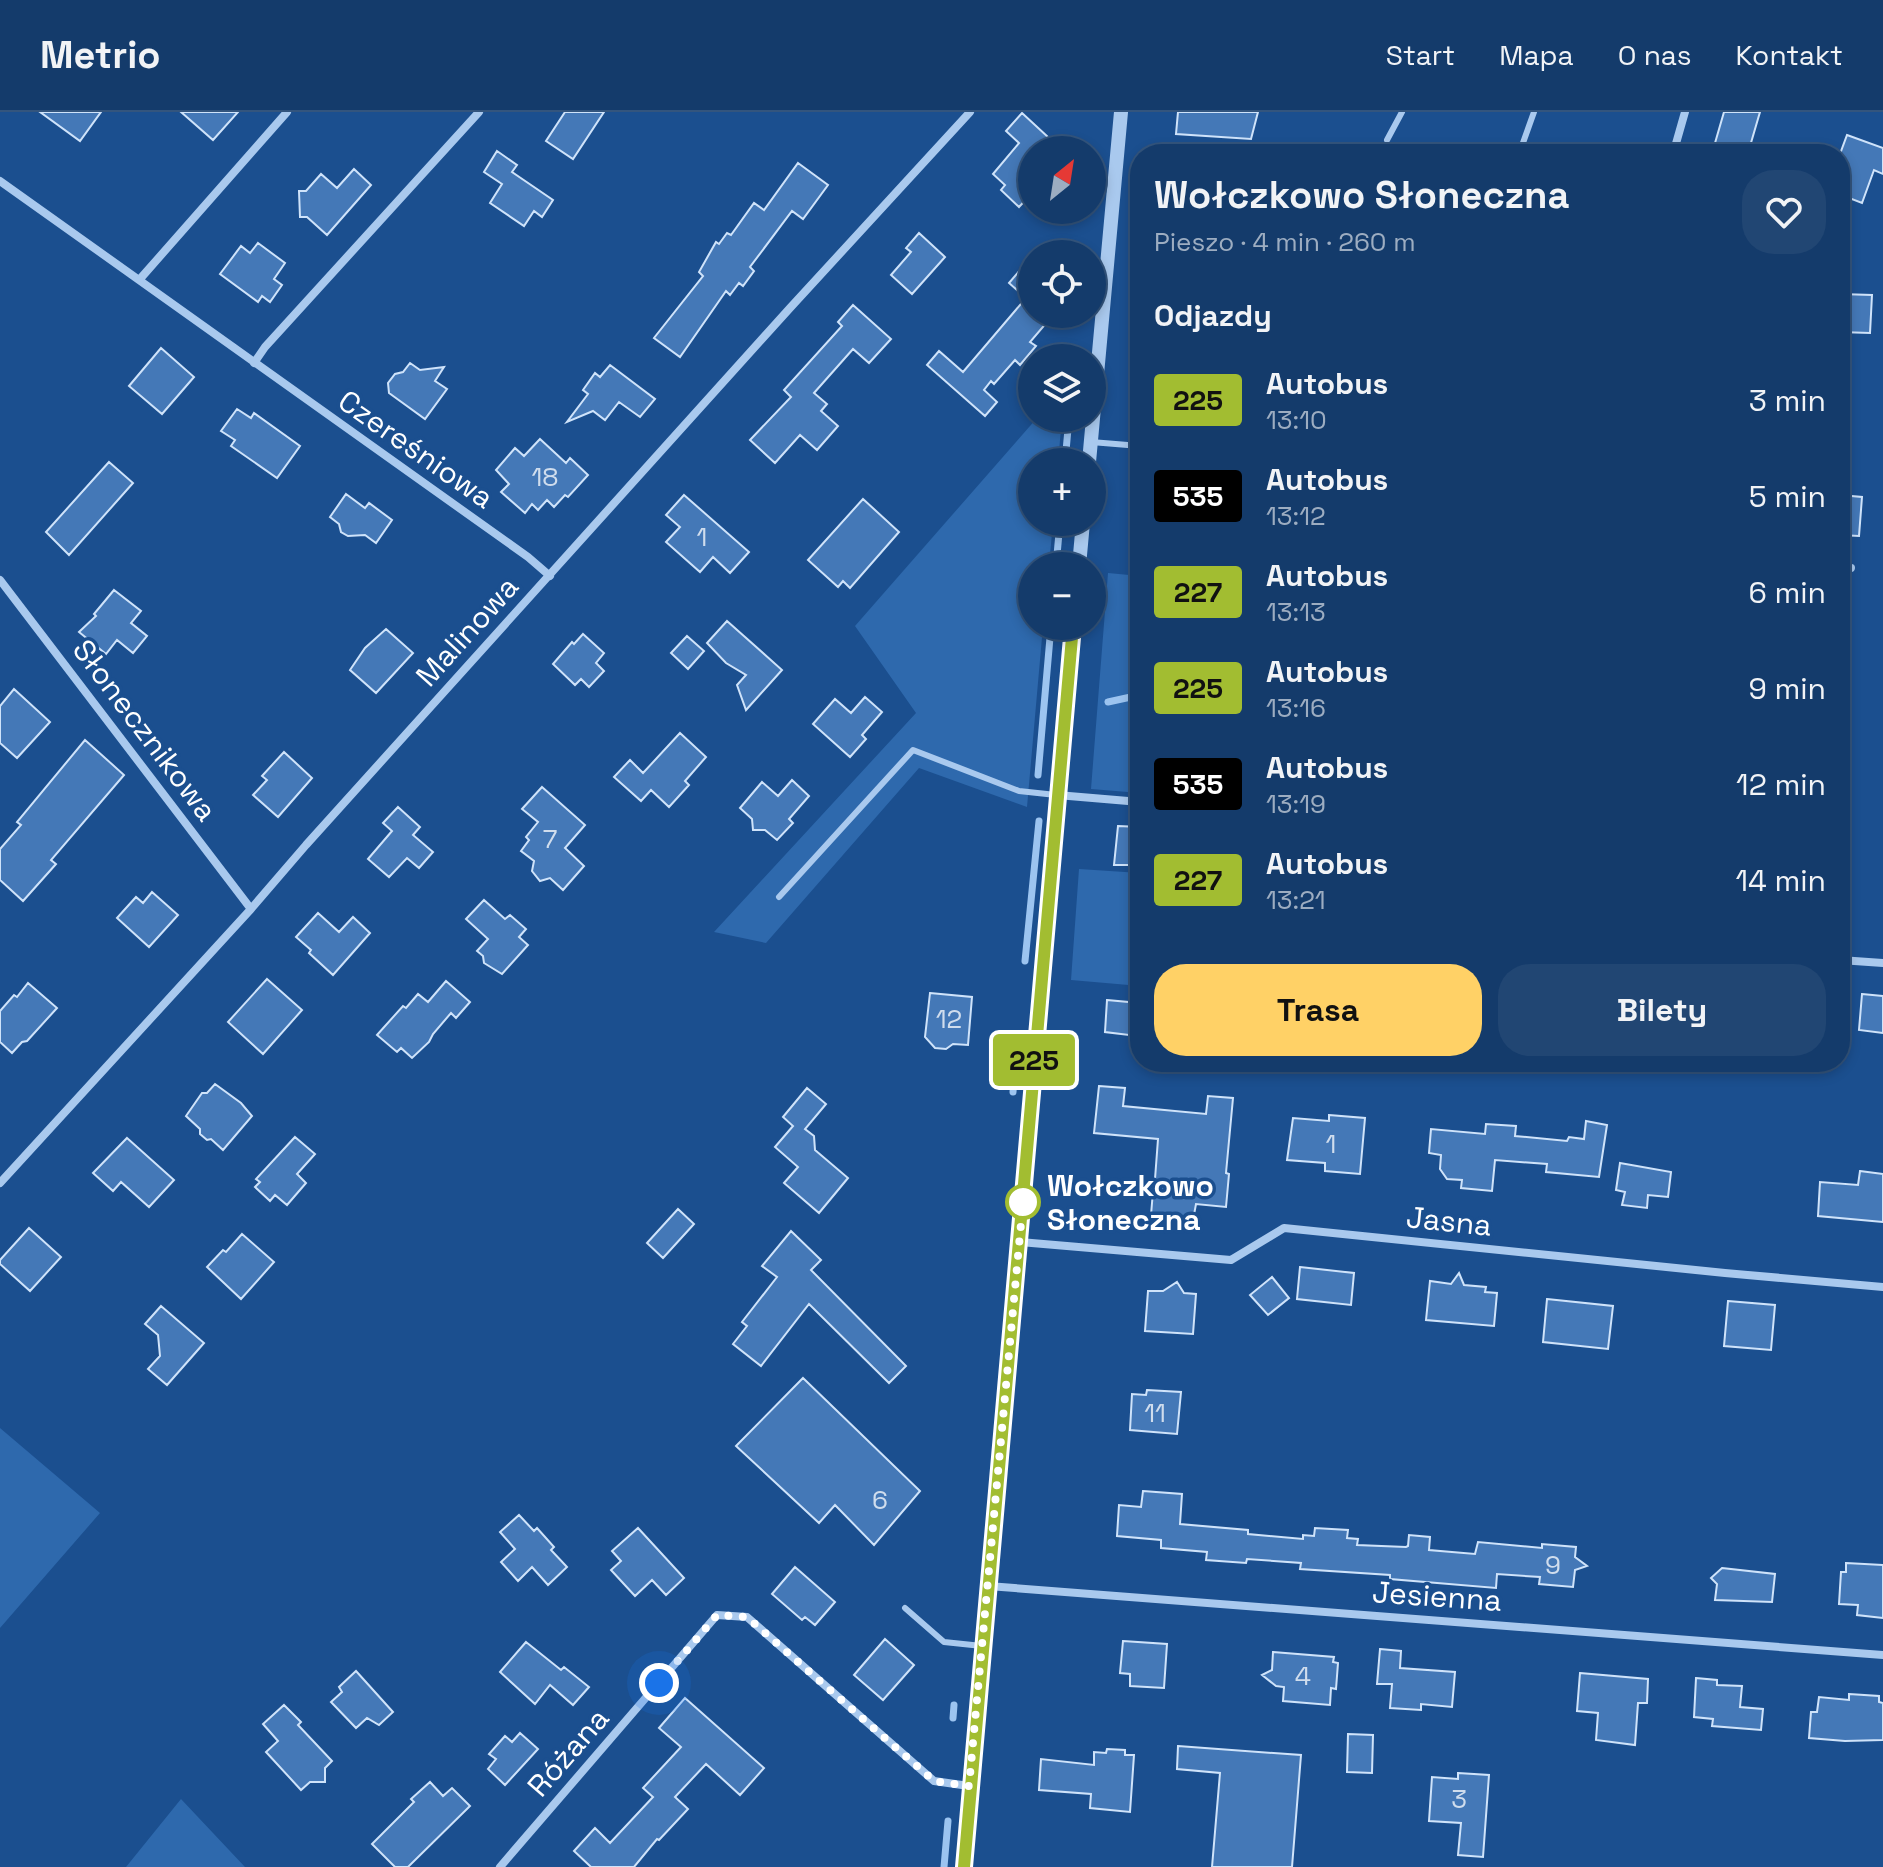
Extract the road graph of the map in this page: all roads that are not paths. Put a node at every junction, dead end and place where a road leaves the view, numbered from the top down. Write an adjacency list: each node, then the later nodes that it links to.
1 (287, 112): 12 (street)
2 (479, 112): 13 (street)
3 (970, 112): 17 (street, Malinowa)
4 (1121, 112): 14 (street)
5 (1402, 112): 8 (lane)
6 (1534, 112): 9 (lane)
7 (1685, 112): 10 (street)
8 (1387, 140)
9 (1523, 144)
10 (1676, 144)
11 (0, 181): 12 (street, Czereśniowa)
12 (140, 279): 13 (street, Czereśniowa)
13 (254, 363): 17 (street, Czereśniowa)
14 (1091, 442): 15 (lane); 16 (street)
15 (1130, 445)
16 (1090, 448)
17 (550, 576): 23 (street, Malinowa)
18 (0, 580): 23 (street, Słonecznikowa)
19 (1072, 640): 20 (street)
20 (1056, 795): 21 (street); 22 (lane); 27 (street)
21 (1130, 801)
22 (779, 897)
23 (251, 909): 26 (street, Malinowa)
24 (1850, 961): 25 (street)
25 (1883, 963)
26 (0, 1183)
27 (1020, 1242): 28 (street, Jasna); 29 (street)
28 (1883, 1287)
29 (988, 1585): 31 (street); 32 (street, Jesienna)
30 (905, 1608): 31 (lane)
31 (982, 1646): 33 (street)
32 (1883, 1655)
33 (969, 1786): 34 (street, Różana); 35 (street)
34 (500, 1867)
35 (964, 1867)

